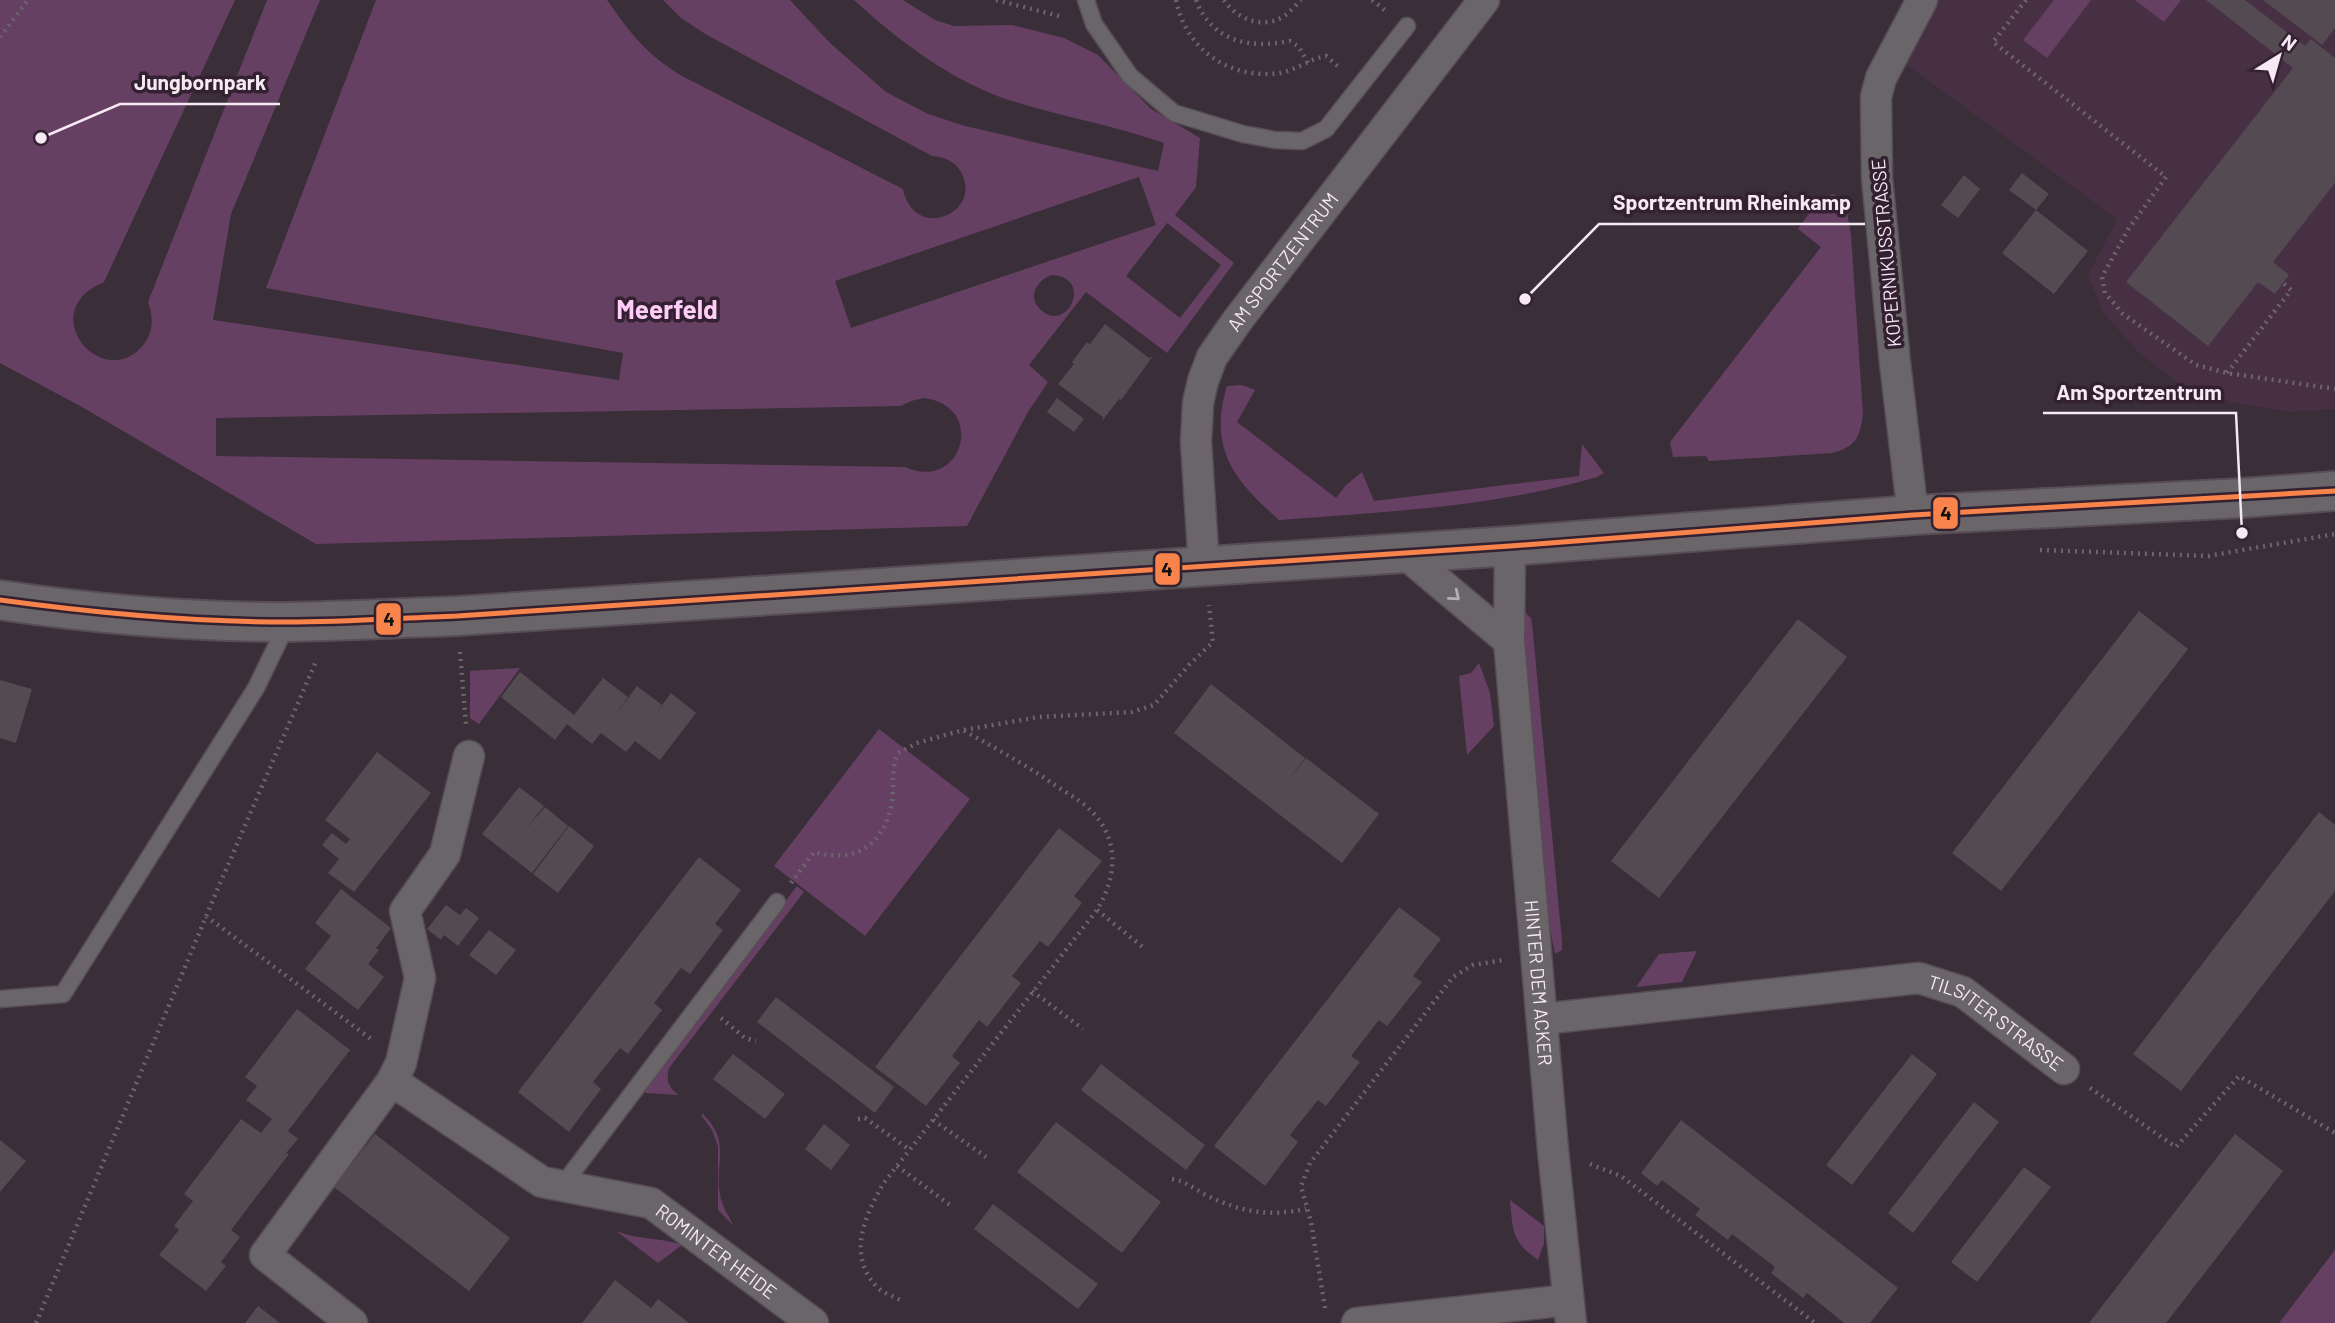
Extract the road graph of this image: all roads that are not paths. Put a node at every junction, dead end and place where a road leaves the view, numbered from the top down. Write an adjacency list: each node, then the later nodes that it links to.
1 (1086, 0): 4 (lane)
2 (1484, 0): 9 (street, AM SPORTZENTRUM)
3 (1922, 0): 6 (street, KOPERNIKUSSTRASSE)
4 (1406, 26)
5 (2335, 491): 6 (street)
6 (1913, 515): 7 (street)
7 (1510, 546): 8 (street); 12 (street, HINTER DEM ACKER)
8 (1403, 552): 9 (street); 12 (street, one-way to 12)
9 (1204, 567): 11 (street)
10 (0, 600): 11 (street)
11 (288, 622): 15 (lane)
12 (1509, 641): 16 (street, HINTER DEM ACKER)
13 (469, 756): 18 (street)
14 (777, 902): 19 (lane)
15 (0, 999)
16 (1542, 1019): 17 (street, TILSITER STRASSE); 20 (street, HINTER DEM ACKER)
17 (2064, 1069)
18 (397, 1072): 19 (street, ROMINTER HEIDE); 21 (street)
19 (562, 1186): 22 (street, ROMINTER HEIDE)
20 (1569, 1312): 23 (street)
21 (352, 1323)
22 (813, 1323)
23 (1357, 1323)

